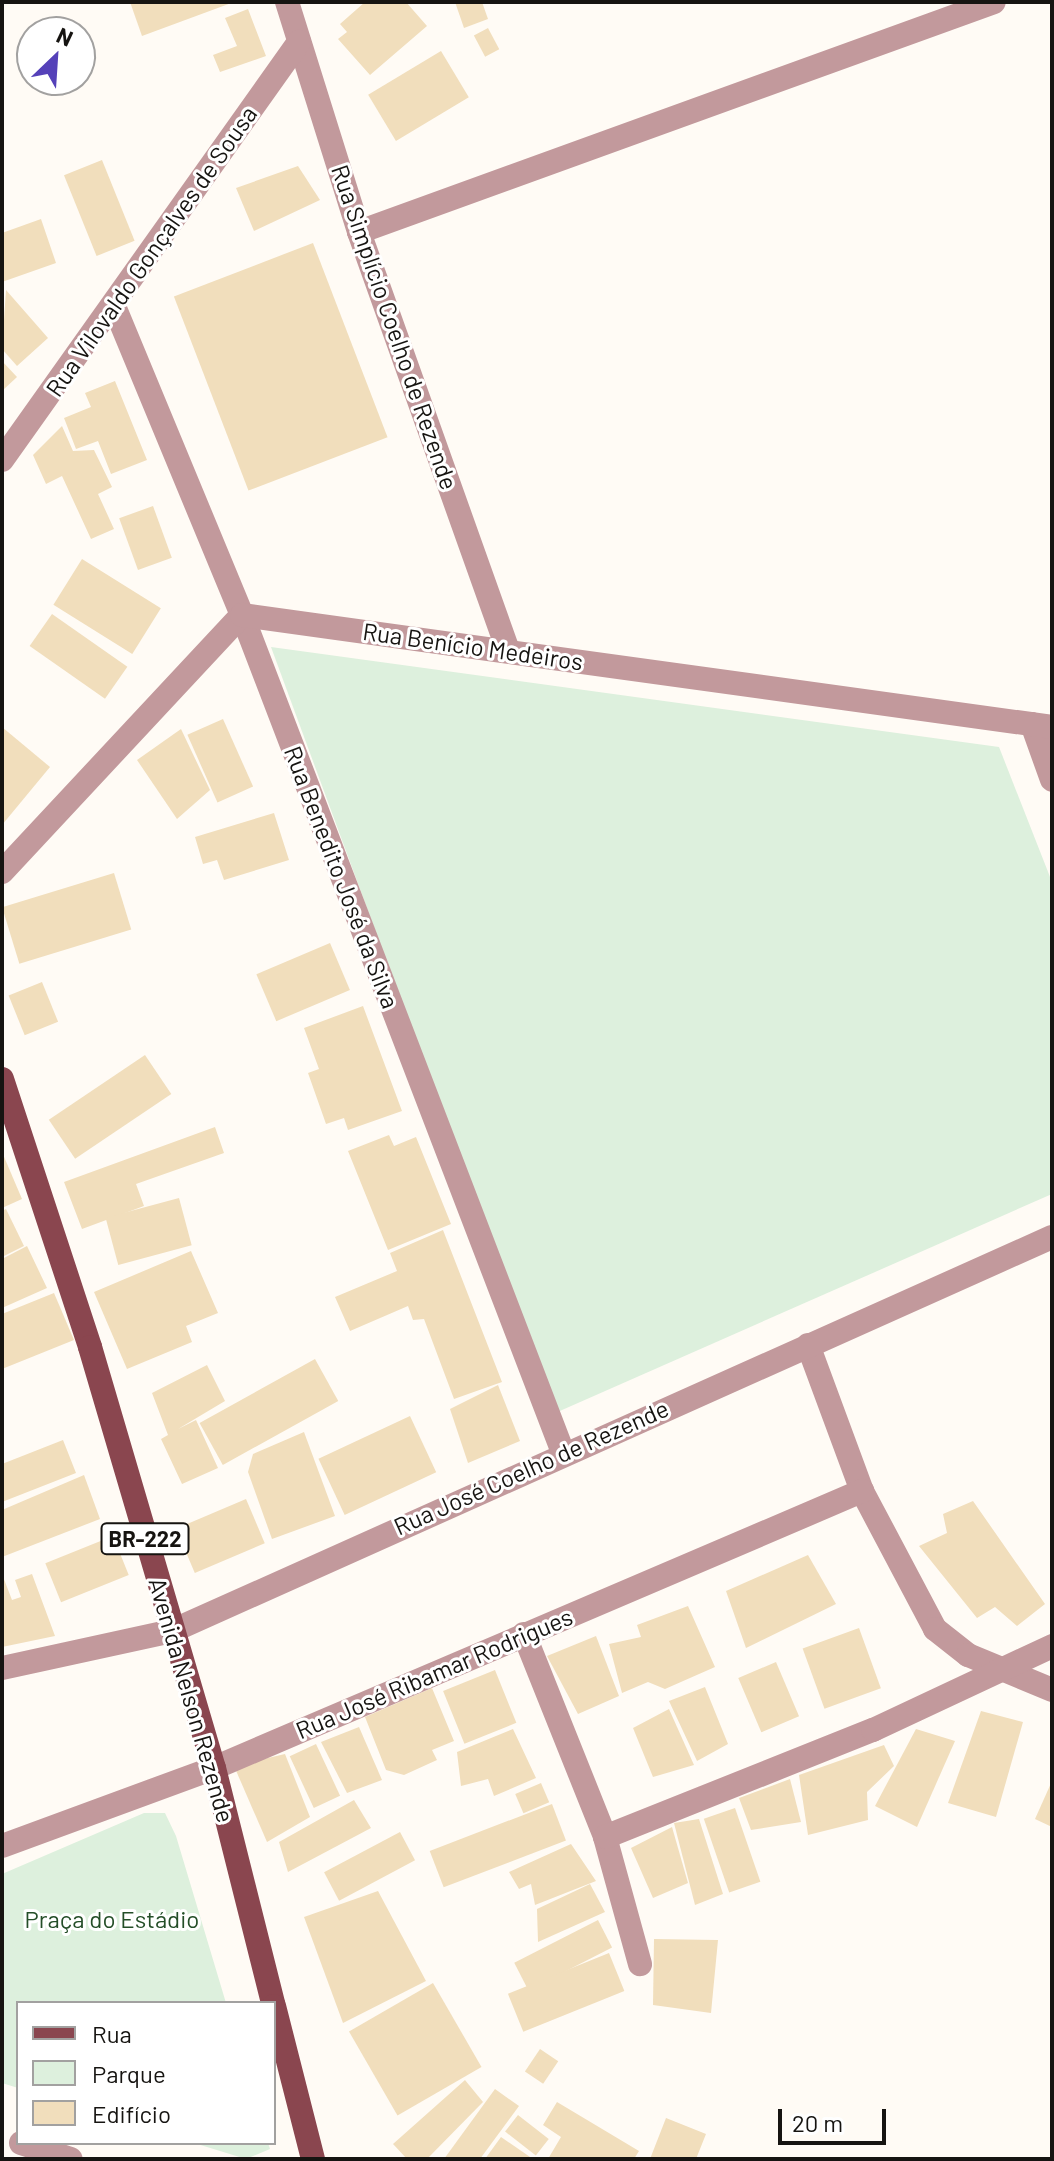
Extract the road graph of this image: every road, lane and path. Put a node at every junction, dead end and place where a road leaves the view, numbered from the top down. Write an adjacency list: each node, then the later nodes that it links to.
1 (287, 2): 3 (street, Rua Simplício Coelho de Rezende)
2 (994, 2): 4 (street)
3 (299, 42): 4 (street, Rua Simplício Coelho de Rezende); 5 (street, Rua Vilovaldo Gonçalves de Sousa)
4 (359, 232): 8 (street, Rua Simplício Coelho de Rezende)
5 (114, 306): 6 (street, Rua Vilovaldo Gonçalves de Sousa); 7 (street, Rua Benedito José da Silva)
6 (2, 460)
7 (242, 615): 8 (street, Rua Benício Medeiros); 11 (street); 15 (street, Rua Benedito José da Silva)
8 (508, 650): 9 (street, Rua Benício Medeiros)
9 (1042, 726): 10 (street)
10 (1052, 780)
11 (2, 872)
12 (2, 1079): 17 (main road, Avenida Nelson Rezende / BR-222)
13 (1052, 1237): 14 (street, Rua José Coelho de Rezende)
14 (808, 1345): 15 (street, Rua José Coelho de Rezende); 16 (street)
15 (562, 1450): 17 (street, Rua José Coelho de Rezende)
16 (862, 1491): 18 (street, Rua José Ribamar Rodrigues); 21 (street)
17 (172, 1631): 20 (street, Rua José Coelho de Rezende); 23 (main road, Avenida Nelson Rezende / BR-222)
18 (524, 1634): 23 (street, Rua José Ribamar Rodrigues); 24 (street)
19 (1052, 1646): 21 (street)
20 (2, 1668)
21 (999, 1671): 22 (street); 24 (street)
22 (1052, 1690)
23 (214, 1768): 25 (street, Rua José Ribamar Rodrigues); 27 (main road, Avenida Nelson Rezende / BR-222)
24 (605, 1837): 26 (street)
25 (2, 1846)
26 (640, 1964)
27 (273, 2001)
28 (276, 2012): 31 (main road, Avenida Nelson Rezende / BR-222)
29 (26, 2145): 30 (street)
30 (71, 2159)
31 (313, 2159)

